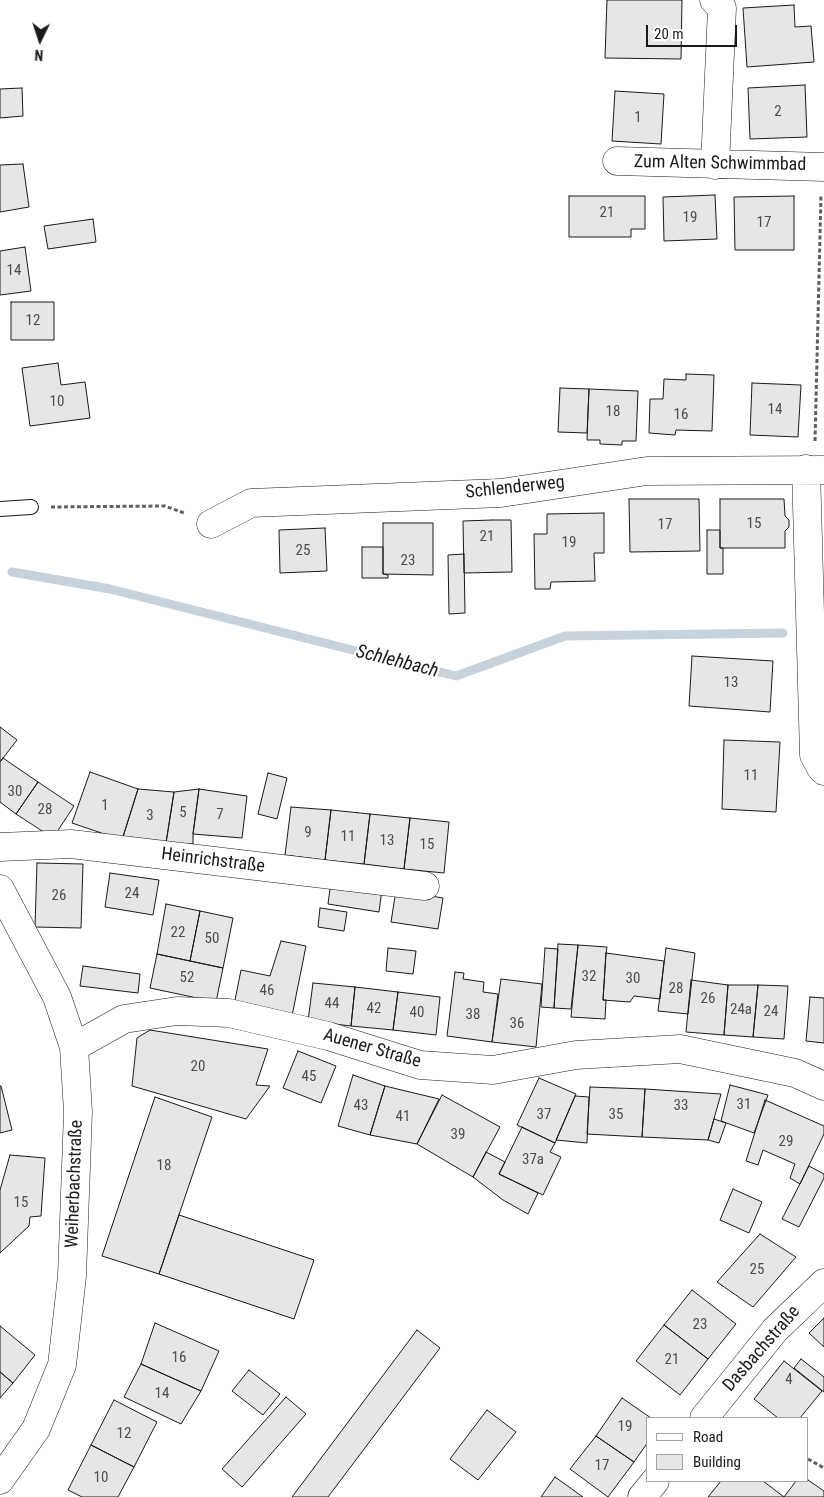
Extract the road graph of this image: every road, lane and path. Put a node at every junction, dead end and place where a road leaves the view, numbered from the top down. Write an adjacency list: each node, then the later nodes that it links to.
1 (714, 0): 3 (street)
2 (617, 162): 3 (street, Zum Alten Schwimmbad)
3 (715, 165): 4 (street, Zum Alten Schwimmbad)
4 (823, 167): 5 (path)
5 (815, 470): 8 (street, Schlenderweg); 9 (street)
6 (31, 507): 7 (lane); 8 (path)
7 (0, 509)
8 (211, 524)
9 (824, 771)
10 (0, 847): 11 (street, Heinrichstraße)
11 (425, 886)
12 (0, 889): 13 (street, Weiherbachstraße)
13 (74, 1046): 14 (street, Auener Straße); 19 (street, Weiherbachstraße)
14 (824, 1086)
15 (824, 1283): 16 (street, Dasbachstraße)
16 (705, 1417)
17 (809, 1460): 18 (path)
18 (824, 1468)
19 (0, 1480)
20 (654, 1482): 21 (street)
21 (642, 1497)

